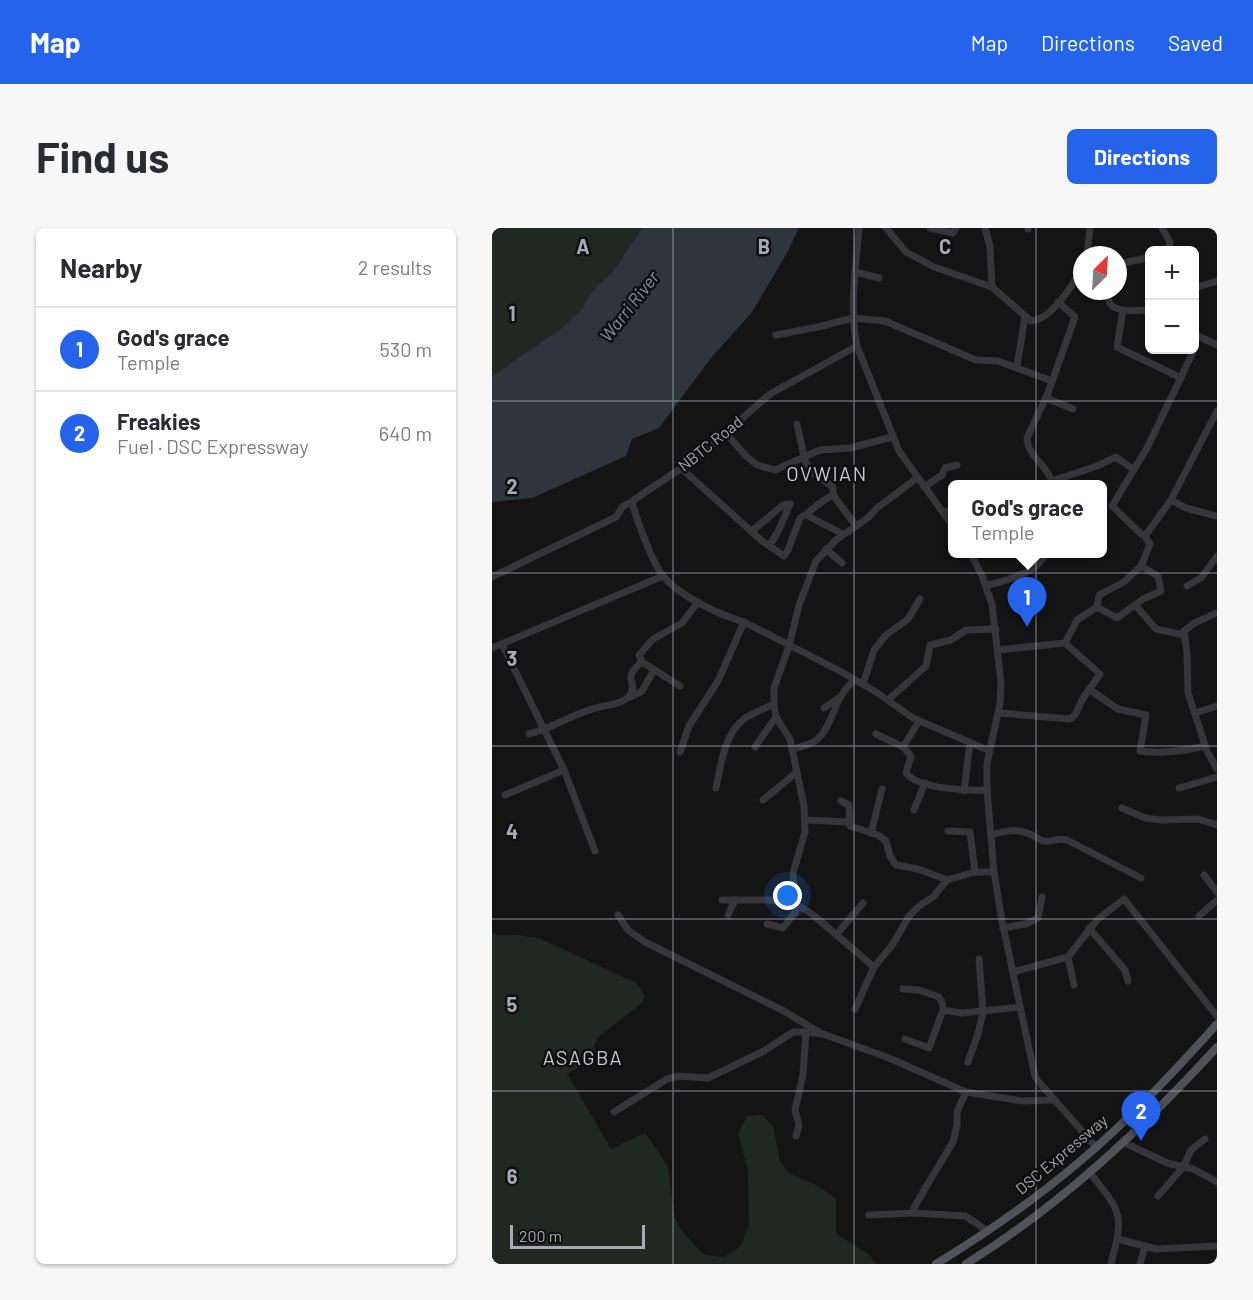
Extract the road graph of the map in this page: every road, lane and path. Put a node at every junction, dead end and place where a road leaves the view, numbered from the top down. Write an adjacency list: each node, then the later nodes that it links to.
1 (859, 228): 12 (street)
2 (886, 228): 16 (street)
3 (930, 228): 4 (street)
4 (956, 228)
5 (985, 228): 16 (street)
6 (1090, 228): 8 (street)
7 (1162, 228): 9 (street)
8 (1089, 246)
9 (1169, 246)
10 (1145, 259): 11 (street)
11 (1127, 262)
12 (855, 272): 13 (street); 23 (street)
13 (879, 278)
14 (1217, 281): 17 (street)
15 (1073, 284): 19 (street)
16 (992, 286): 22 (street)
17 (1199, 286)
18 (1108, 300): 20 (street)
19 (1059, 302): 22 (street); 31 (street)
20 (1123, 310): 21 (street); 30 (street)
21 (1145, 310)
22 (1025, 317): 29 (street)
23 (854, 318): 24 (street); 27 (street); 29 (street)
24 (776, 334)
25 (1199, 336): 26 (street)
26 (1217, 345)
27 (857, 346): 36 (street, NBTC Road); 37 (street)
28 (1192, 354): 30 (street)
29 (1017, 366): 31 (street)
30 (1182, 378): 41 (street)
31 (1052, 381): 32 (street)
32 (1046, 398): 33 (street); 43 (street)
33 (1073, 409)
34 (1217, 411): 47 (street)
35 (797, 424): 38 (street)
36 (725, 432): 38 (street); 40 (street, NBTC Road)
37 (892, 437): 38 (street); 42 (street)
38 (803, 456): 46 (street)
39 (957, 465): 45 (street)
40 (681, 468): 48 (street, NBTC Road); 55 (street)
41 (1134, 470): 44 (street); 57 (street)
42 (917, 478): 45 (street); 54 (street)
43 (1051, 480)
44 (1060, 480)
45 (924, 487): 50 (street)
46 (832, 495): 51 (street); 54 (street)
47 (1171, 500): 52 (street); 57 (street)
48 (632, 502): 65 (street); 66 (street, NBTC Road)
49 (948, 511): 50 (street)
50 (944, 513): 53 (street)
51 (806, 515): 56 (street); 58 (street)
52 (1217, 516)
53 (948, 519)
54 (856, 526): 56 (street)
55 (752, 531): 58 (street); 58 (street)
56 (843, 534): 59 (street)
57 (1144, 535): 64 (street)
58 (769, 546)
59 (826, 549): 63 (street); 79 (street)
60 (1217, 556): 68 (street)
61 (973, 558): 67 (street)
62 (1044, 558): 67 (street)
63 (842, 563)
64 (1141, 567): 71 (street); 72 (street)
65 (663, 576): 70 (street); 78 (street)
66 (492, 577)
67 (986, 586): 75 (street)
68 (1187, 586)
69 (920, 599): 85 (street)
70 (698, 602): 74 (street); 82 (street)
71 (1136, 606): 72 (street); 76 (street)
72 (1097, 607): 77 (street)
73 (1217, 613): 76 (street)
74 (744, 622): 79 (street); 107 (street)
75 (996, 629): 81 (street); 90 (street)
76 (1184, 635): 95 (street)
77 (1065, 643): 81 (street); 87 (street)
78 (502, 644): 80 (street); 98 (street)
79 (789, 646): 84 (street); 91 (street)
80 (492, 648)
81 (998, 650): 94 (street)
82 (639, 657): 83 (street); 88 (street)
83 (654, 670): 86 (street); 88 (street)
84 (854, 681): 85 (street); 89 (street)
85 (863, 684): 90 (street)
86 (680, 686)
87 (1089, 689): 94 (street); 102 (street)
88 (630, 697): 98 (street)
89 (838, 698): 93 (street); 105 (street)
90 (888, 700): 97 (street)
91 (774, 704): 96 (street); 113 (street)
92 (1217, 706): 95 (street)
93 (824, 708)
94 (999, 712): 106 (street)
95 (1195, 713): 102 (street)
96 (777, 717): 103 (street); 105 (street)
97 (919, 721): 101 (street); 104 (street)
98 (544, 730): 99 (street); 109 (street)
99 (529, 734)
100 (876, 734): 104 (street)
101 (970, 743): 106 (street); 117 (street)
102 (1205, 746): 108 (street)
103 (755, 747)
104 (903, 747): 112 (street)
105 (793, 749): 110 (street)
106 (990, 751): 116 (street)
107 (680, 752)
108 (1217, 769)
109 (564, 770): 118 (street); 129 (street)
110 (797, 772): 119 (street); 123 (street)
111 (1217, 777): 114 (street)
112 (925, 783): 117 (street); 122 (street)
113 (716, 788)
114 (1179, 788)
115 (882, 789): 127 (street)
116 (987, 790): 117 (street); 128 (street)
117 (964, 791)
118 (505, 795)
119 (763, 800)
120 (841, 801): 124 (street)
121 (1122, 808): 125 (street)
122 (914, 810)
123 (805, 820): 124 (street); 141 (street)
124 (849, 822): 127 (street)
125 (1217, 825)
126 (948, 831): 130 (street)
127 (871, 833): 134 (street)
128 (991, 835): 131 (street); 133 (street)
129 (595, 851)
130 (975, 872): 131 (street); 134 (street)
131 (994, 872): 146 (street)
132 (1204, 875): 135 (street)
133 (1142, 878)
134 (947, 880): 151 (street)
135 (1217, 892)
136 (1042, 897): 146 (street)
137 (722, 900): 138 (street)
138 (735, 900): 141 (street); 143 (street)
139 (1217, 900): 144 (street)
140 (863, 903): 148 (street)
141 (796, 904): 145 (street); 148 (street)
142 (618, 915): 163 (street)
143 (728, 915)
144 (1199, 916)
145 (767, 924)
146 (1004, 928): 152 (street)
147 (1089, 928): 149 (street); 153 (street); 160 (street)
148 (836, 935): 151 (street)
149 (1068, 957): 152 (street); 154 (street)
150 (979, 959): 159 (street)
151 (874, 967): 157 (street)
152 (1013, 972): 156 (street)
153 (1128, 981)
154 (1074, 985)
155 (903, 989): 158 (street)
156 (1020, 1007): 159 (street); 168 (street)
157 (855, 1009)
158 (943, 1010): 159 (street); 164 (street)
159 (983, 1012): 166 (street)
160 (1217, 1016)
161 (1217, 1024): 173 (main road, DSC Expressway)
162 (806, 1032): 163 (street); 169 (street); 170 (street)
163 (823, 1034): 167 (street)
164 (905, 1039)
165 (1217, 1047): 172 (main road, DSC Expressway)
166 (968, 1062)
167 (966, 1092): 168 (street); 178 (street)
168 (1055, 1100): 173 (street)
169 (614, 1112)
170 (796, 1136)
171 (1204, 1138): 174 (street)
172 (1125, 1143): 174 (street); 175 (main road, DSC Expressway)
173 (1096, 1147): 180 (main road, DSC Expressway)
174 (1184, 1166): 176 (street); 177 (street)
175 (1090, 1173): 181 (street); 184 (main road, DSC Expressway)
176 (1217, 1182)
177 (1158, 1196)
178 (915, 1214): 179 (street); 180 (street)
179 (868, 1215)
180 (988, 1231): 185 (main road, DSC Expressway)
181 (1118, 1239): 182 (street); 186 (street)
182 (1145, 1246): 183 (street); 187 (street)
183 (1217, 1246)
184 (969, 1263)
185 (936, 1264)
186 (1111, 1264)
187 (1140, 1264)

